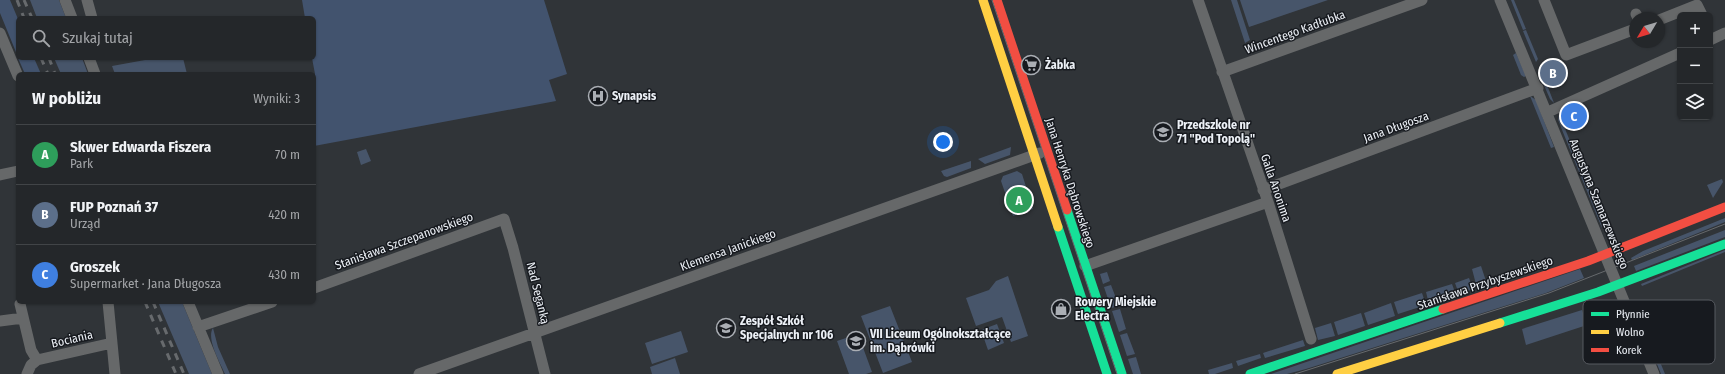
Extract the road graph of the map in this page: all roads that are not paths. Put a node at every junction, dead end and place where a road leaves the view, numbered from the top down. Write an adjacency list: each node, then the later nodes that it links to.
1 (65, 0): 11 (street)
2 (87, 0): 12 (street)
3 (983, 0): 26 (main road, Jana Henryka Dąbrowskiego)
4 (997, 0): 25 (main road, Jana Henryka Dąbrowskiego)
5 (1198, 0): 22 (street, Galla Anonima)
6 (1422, 0): 22 (street, Wincentego Kadłubka)
7 (1500, 0): 23 (street, Augustyna Szamarzewskiego)
8 (1544, 0): 14 (street)
9 (1700, 2): 10 (street); 13 (street)
10 (1702, 12)
11 (71, 16)
12 (91, 16)
13 (1665, 17)
14 (1629, 31)
15 (1725, 33): 17 (street)
16 (0, 34): 20 (street)
17 (1713, 36)
18 (1677, 54): 24 (street)
19 (89, 60): 21 (street)
20 (16, 72)
21 (94, 72)
22 (1222, 72): 29 (street, Galla Anonima)
23 (1538, 88): 24 (street, Augustyna Szamarzewskiego); 29 (street, Jana Długosza)
24 (1548, 112): 34 (street, Augustyna Szamarzewskiego)
25 (1047, 151): 26 (street, Klemensa Janickiego); 35 (main road, Jana Henryka Dąbrowskiego)
26 (1035, 155): 46 (street, Klemensa Janickiego); 56 (main road, Jana Henryka Dąbrowskiego)
27 (16, 172): 28 (street)
28 (0, 175)
29 (1263, 190): 30 (street, Galla Anonima)
30 (1268, 202): 35 (street); 47 (street, Galla Anonima)
31 (1725, 207): 34 (main road, Stanisława Przybyszewskiego)
32 (504, 219): 37 (street, Stanisława Szczepanowskiego); 46 (street, Nad Seganką)
33 (1725, 244): 36 (main road)
34 (1605, 255): 36 (street, Augustyna Szamarzewskiego); 58 (main road, Stanisława Przybyszewskiego)
35 (1085, 266): 57 (main road, Jana Henryka Dąbrowskiego)
36 (1618, 285): 38 (street, Augustyna Szamarzewskiego); 59 (main road)
37 (316, 287)
38 (1624, 300)
39 (20, 304): 43 (street)
40 (108, 304): 48 (street)
41 (189, 304): 45 (street)
42 (266, 304): 45 (street)
43 (23, 318): 44 (street); 49 (street)
44 (0, 321)
45 (198, 327): 53 (street)
46 (535, 333): 54 (street, Klemensa Janickiego); 55 (street, Nad Seganką)
47 (1311, 339)
48 (112, 343): 49 (street, Bociania); 52 (street)
49 (37, 360): 51 (street)
50 (1650, 364): 60 (street, Augustyna Szamarzewskiego)
51 (27, 374)
52 (115, 374)
53 (218, 374)
54 (419, 374)
55 (545, 374)
56 (1107, 374)
57 (1122, 374)
58 (1250, 374)
59 (1337, 374)
60 (1654, 374)

